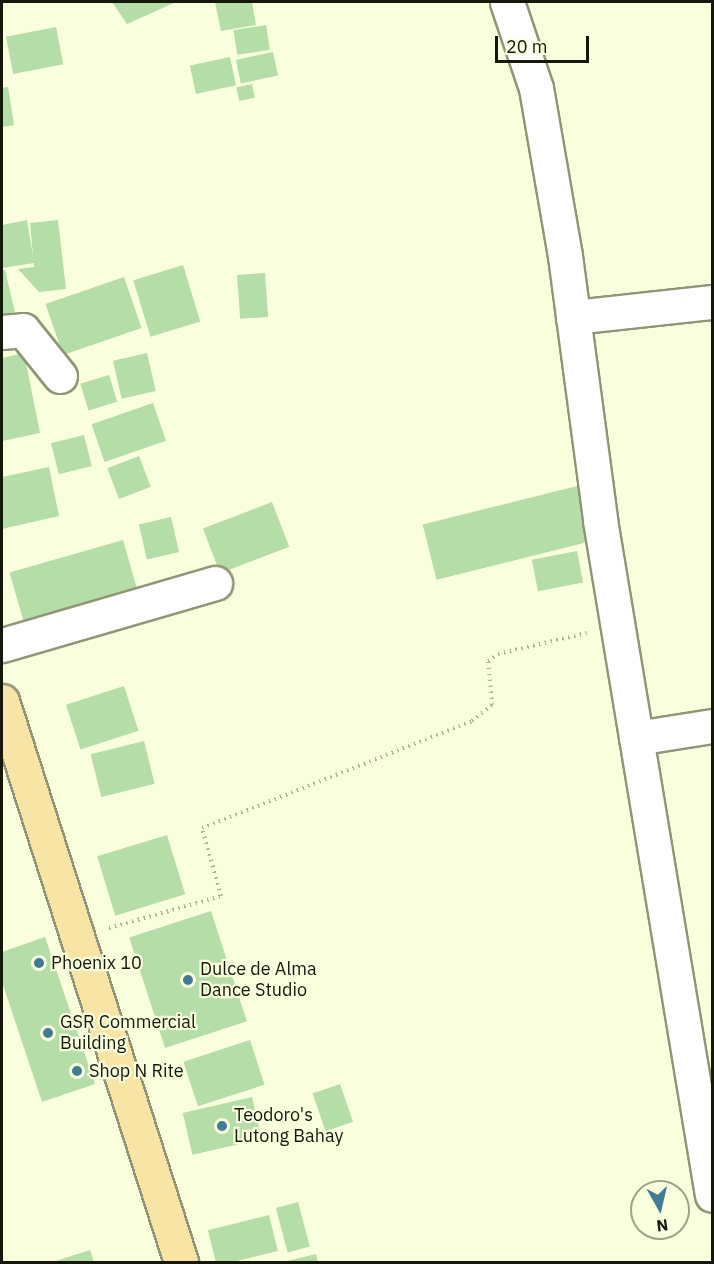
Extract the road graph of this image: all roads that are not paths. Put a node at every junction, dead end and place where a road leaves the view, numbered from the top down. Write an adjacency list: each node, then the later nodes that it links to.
1 (507, 2): 3 (street)
2 (712, 302): 3 (street)
3 (573, 317): 10 (street)
4 (2, 332): 5 (street)
5 (60, 376)
6 (215, 583): 7 (street)
7 (2, 645)
8 (2, 701): 12 (main road)
9 (712, 726): 10 (street)
10 (636, 738): 11 (street)
11 (712, 1196)
12 (181, 1263)

